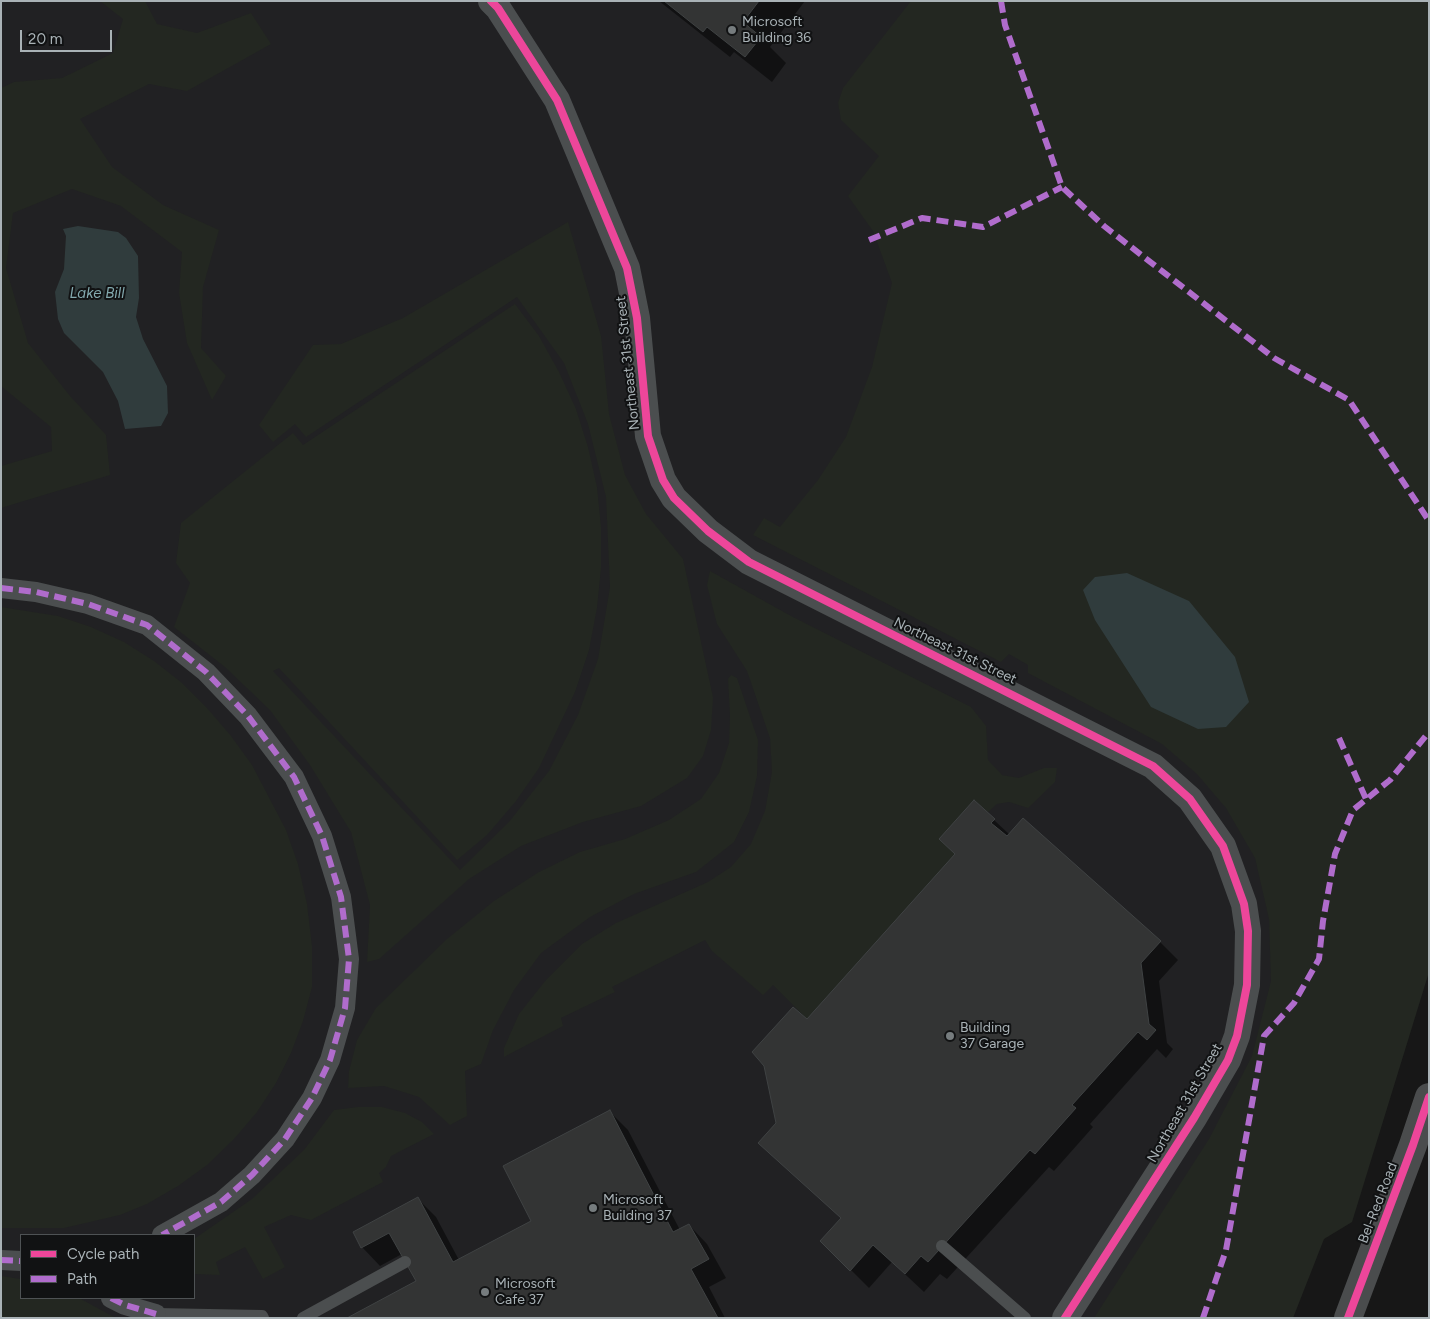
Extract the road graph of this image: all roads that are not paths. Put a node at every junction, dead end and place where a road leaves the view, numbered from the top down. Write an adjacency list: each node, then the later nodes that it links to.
1 (491, 1): 14 (street, Northeast 31st Street)
2 (1, 588): 4 (street)
3 (1429, 1097): 15 (main road, Bel-Red Road)
4 (164, 1234)
5 (942, 1246): 13 (lane)
6 (1, 1260): 7 (street)
7 (20, 1261)
8 (405, 1262): 12 (lane)
9 (112, 1299): 10 (street)
10 (156, 1314): 11 (lane)
11 (263, 1318)
12 (303, 1318)
13 (1025, 1318)
14 (1065, 1318)
15 (1348, 1318)

